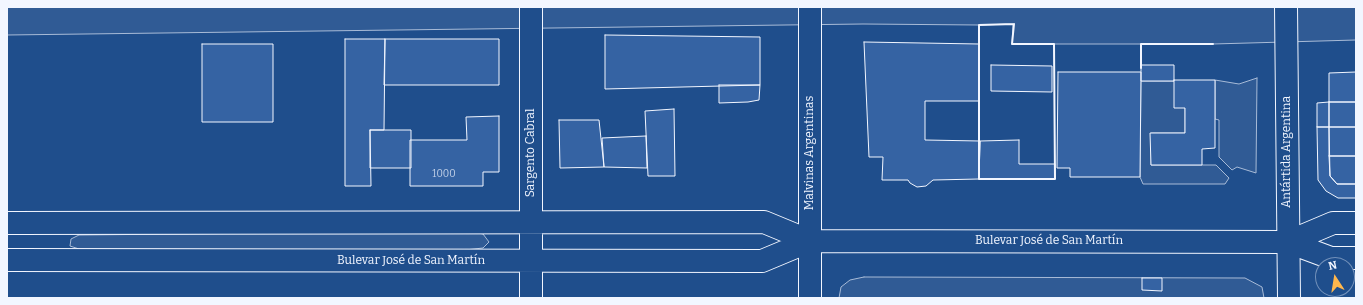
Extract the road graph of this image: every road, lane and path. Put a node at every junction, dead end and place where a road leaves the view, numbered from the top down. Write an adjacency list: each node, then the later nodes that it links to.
1 (531, 7): 4 (street, Sargento Cabral)
2 (810, 7): 7 (street, Malvinas Argentinas)
3 (1286, 7): 8 (street, Antártida Argentina)
4 (531, 222): 5 (street, Bulevar José de San Martín); 7 (street, Bulevar José de San Martín); 11 (street, Sargento Cabral)
5 (7, 223)
6 (1356, 223): 8 (street, Bulevar José de San Martín)
7 (810, 241): 8 (street, Bulevar José de San Martín); 11 (street, Bulevar José de San Martín); 13 (street, Malvinas Argentinas)
8 (1288, 242): 9 (street, Bulevar José de San Martín); 14 (street, Antártida Argentina)
9 (1356, 258)
10 (7, 260): 11 (street, Bulevar José de San Martín)
11 (531, 261): 12 (street, Sargento Cabral)
12 (531, 298)
13 (810, 298)
14 (1289, 298)

